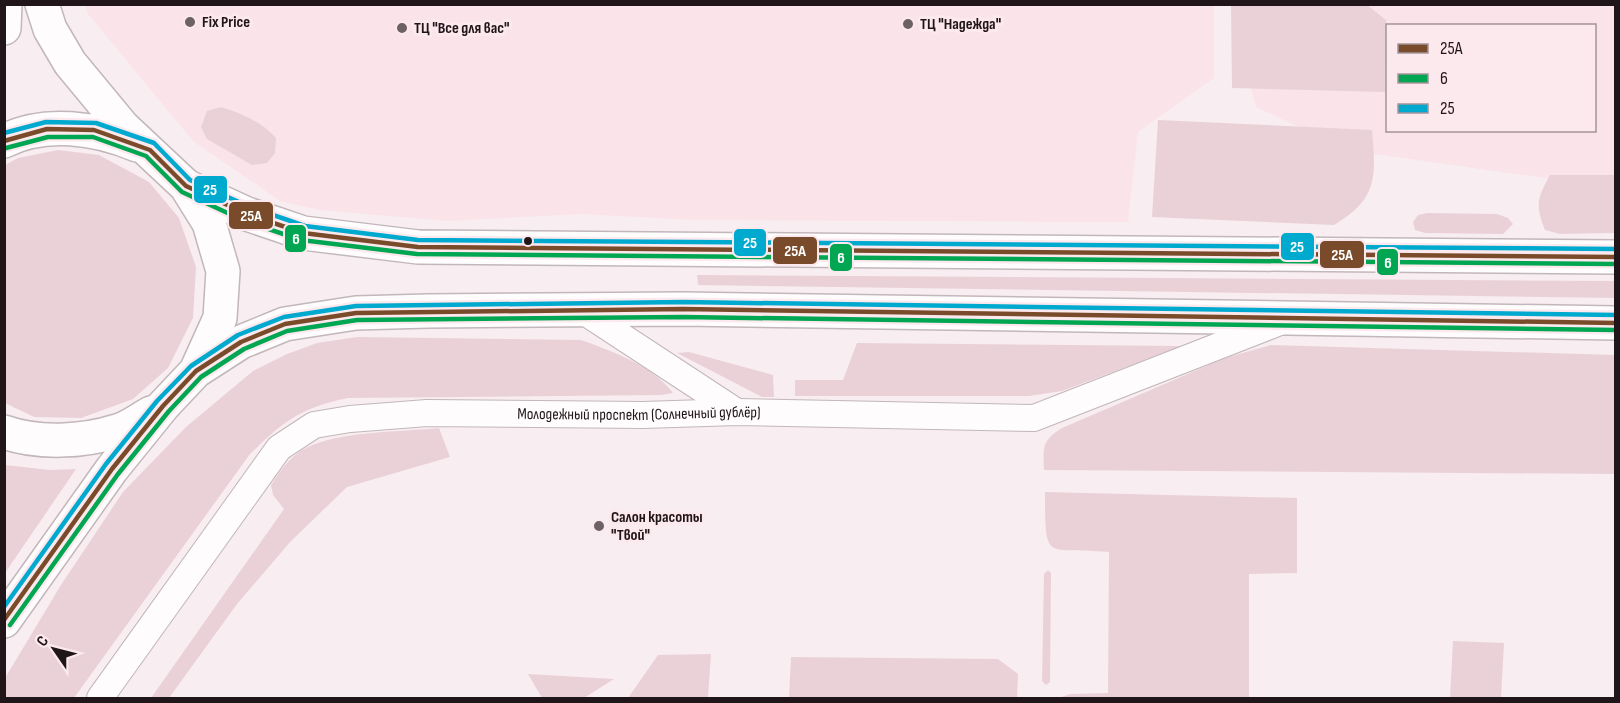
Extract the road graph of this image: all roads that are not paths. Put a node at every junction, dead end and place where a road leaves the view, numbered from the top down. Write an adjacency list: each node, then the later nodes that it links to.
1 (5, 4): 3 (main road)
2 (42, 4): 5 (main road)
3 (4, 28)
4 (4, 141): 5 (main road)
5 (150, 150): 6 (main road)
6 (186, 186): 7 (main road); 11 (main road)
7 (1616, 257)
8 (580, 309): 9 (main road); 11 (main road); 13 (street)
9 (1295, 316): 10 (main road); 13 (street, Молодежный проспект (Солнечный дублёр))
10 (1616, 323)
11 (196, 371): 12 (main road)
12 (163, 406): 14 (main road); 15 (main road)
13 (737, 412): 16 (street, Молодежный проспект (Солнечный дублёр))
14 (4, 432)
15 (4, 621)
16 (100, 699)

